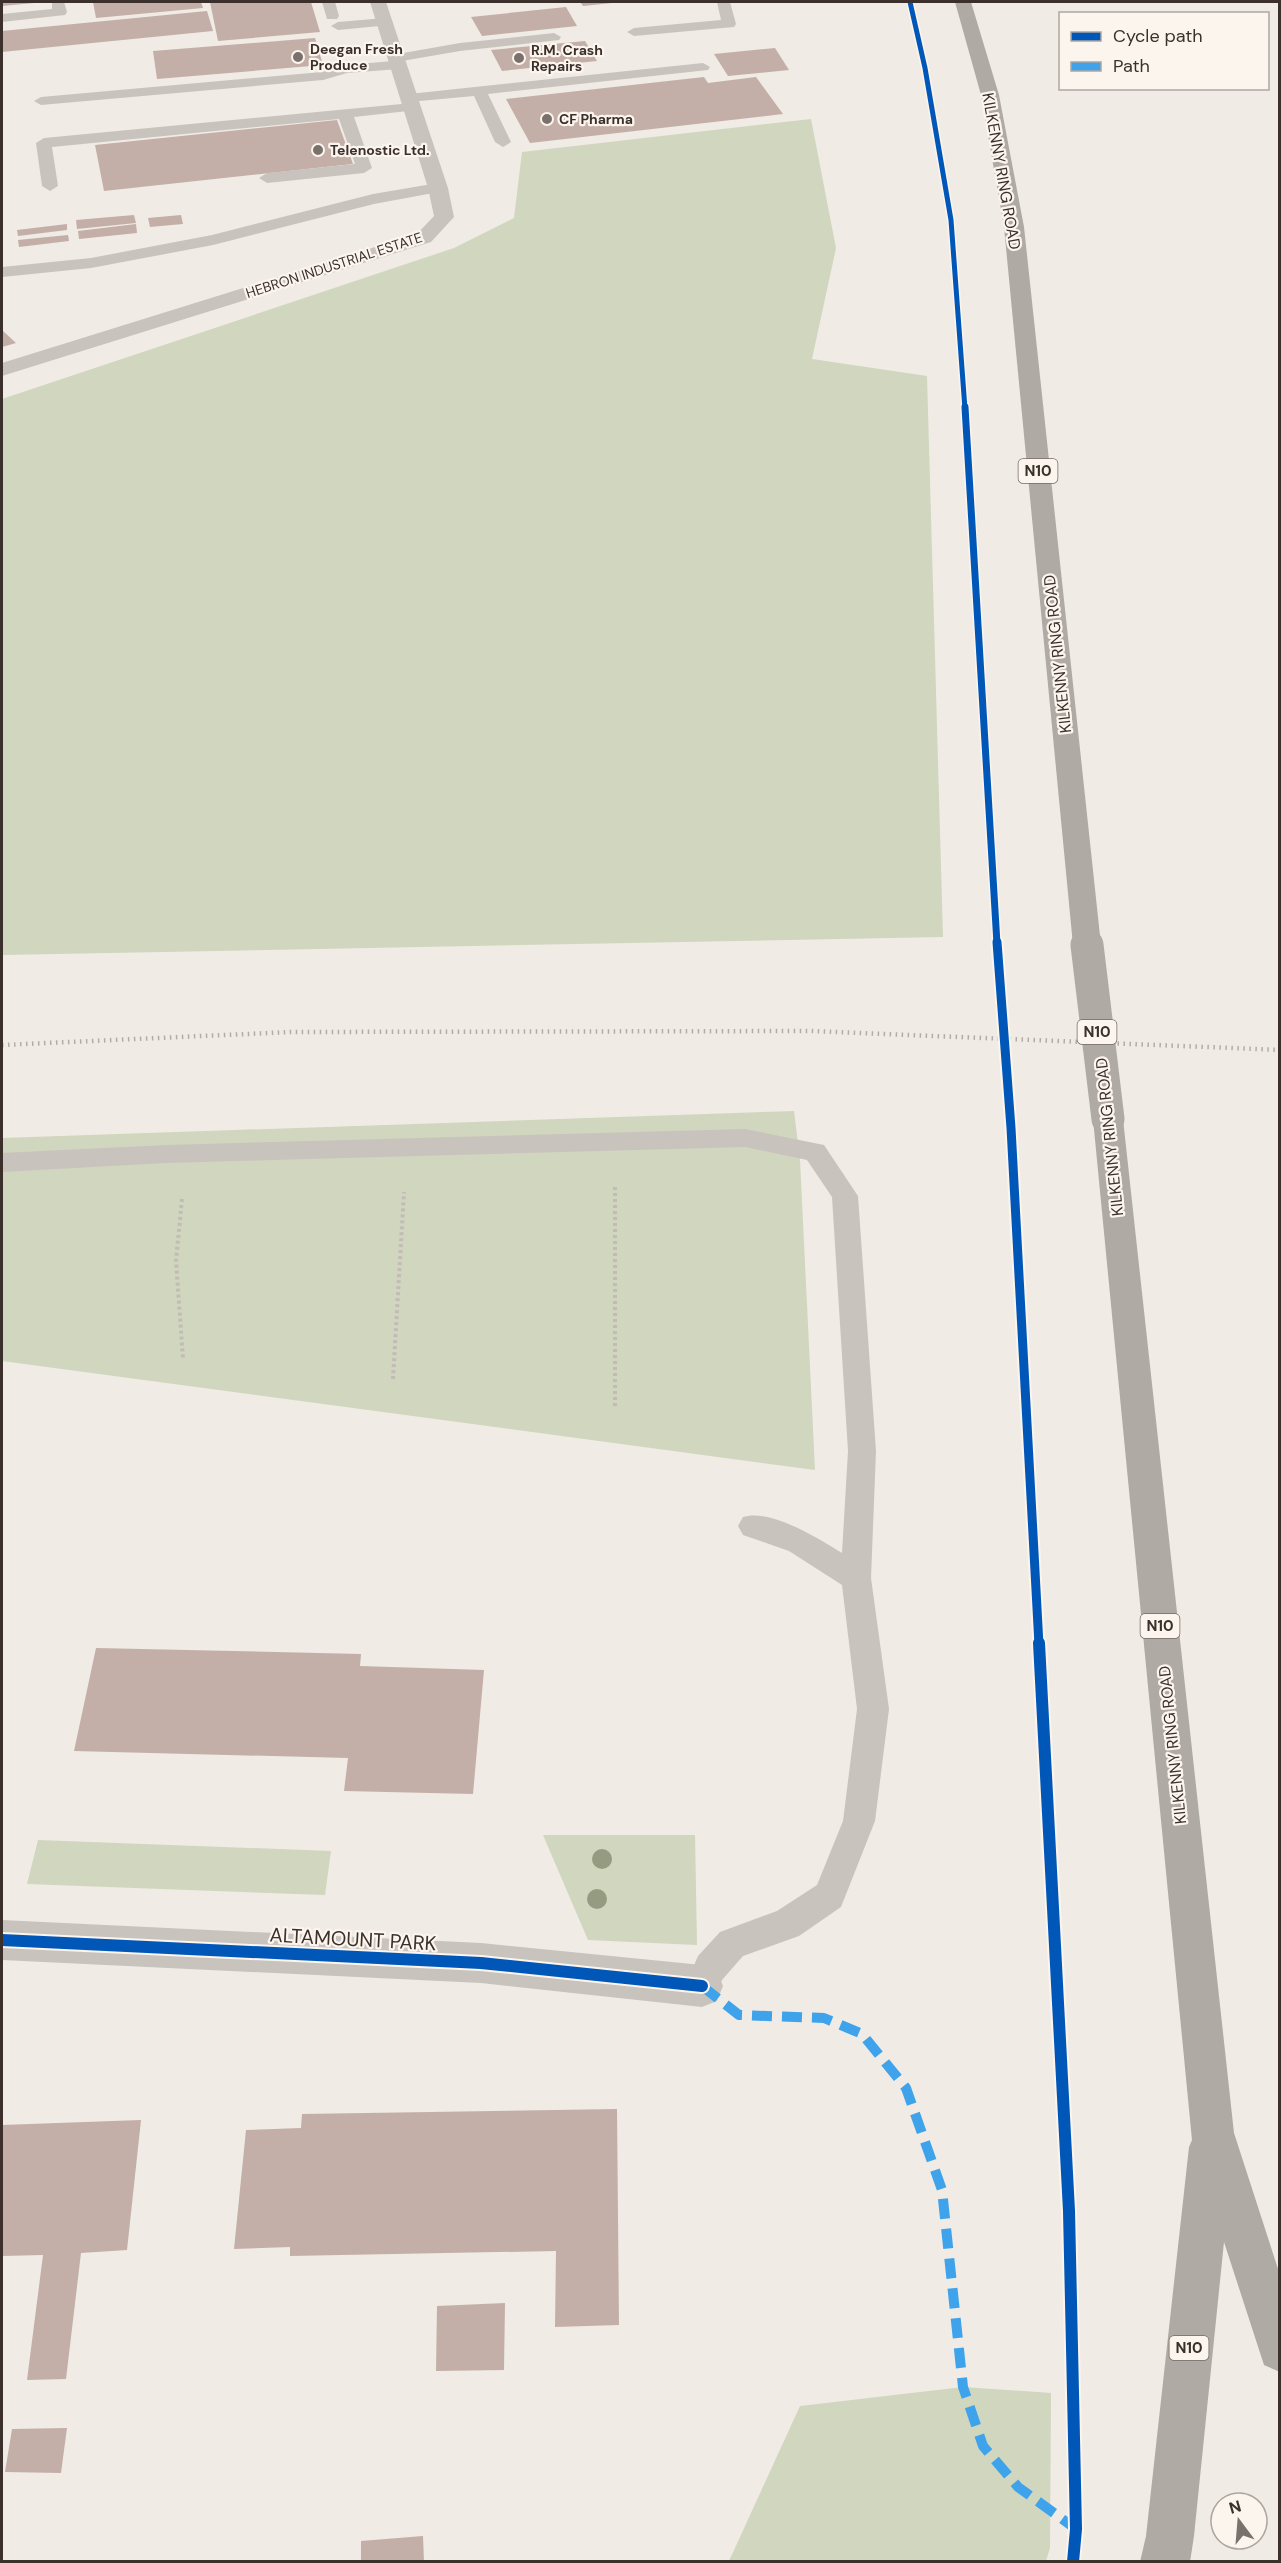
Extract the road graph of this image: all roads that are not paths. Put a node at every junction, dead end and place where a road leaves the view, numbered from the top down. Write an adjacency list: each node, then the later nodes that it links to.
1 (58, 2): 6 (lane)
2 (329, 2): 7 (lane)
3 (378, 2): 7 (street, HEBRON INDUSTRIAL ESTATE)
4 (723, 2): 8 (lane)
5 (963, 2): 27 (highway, KILKENNY RING ROAD / N10, bridge)
6 (2, 18)
7 (385, 22): 10 (street, HEBRON INDUSTRIAL ESTATE)
8 (634, 32)
9 (554, 37): 10 (lane)
10 (398, 62): 13 (lane); 14 (street, HEBRON INDUSTRIAL ESTATE)
11 (703, 67): 12 (lane)
12 (479, 91): 14 (lane); 16 (lane)
13 (41, 101)
14 (411, 102): 15 (lane); 19 (street, HEBRON INDUSTRIAL ESTATE)
15 (345, 113): 17 (lane); 18 (lane)
16 (503, 142)
17 (267, 178)
18 (50, 186)
19 (438, 188): 20 (lane); 21 (street, HEBRON INDUSTRIAL ESTATE)
20 (2, 272)
21 (2, 370)
22 (2, 1162): 24 (lane)
23 (753, 1526): 24 (lane)
24 (856, 1578): 26 (lane)
25 (2, 1940): 26 (street, ALTAMOUNT PARK)
26 (702, 1986)
27 (1212, 2133): 28 (highway, KILKENNY RING ROAD / N10); 29 (highway, KILKENNY RING ROAD / N10)
28 (1280, 2349)
29 (1164, 2562)

